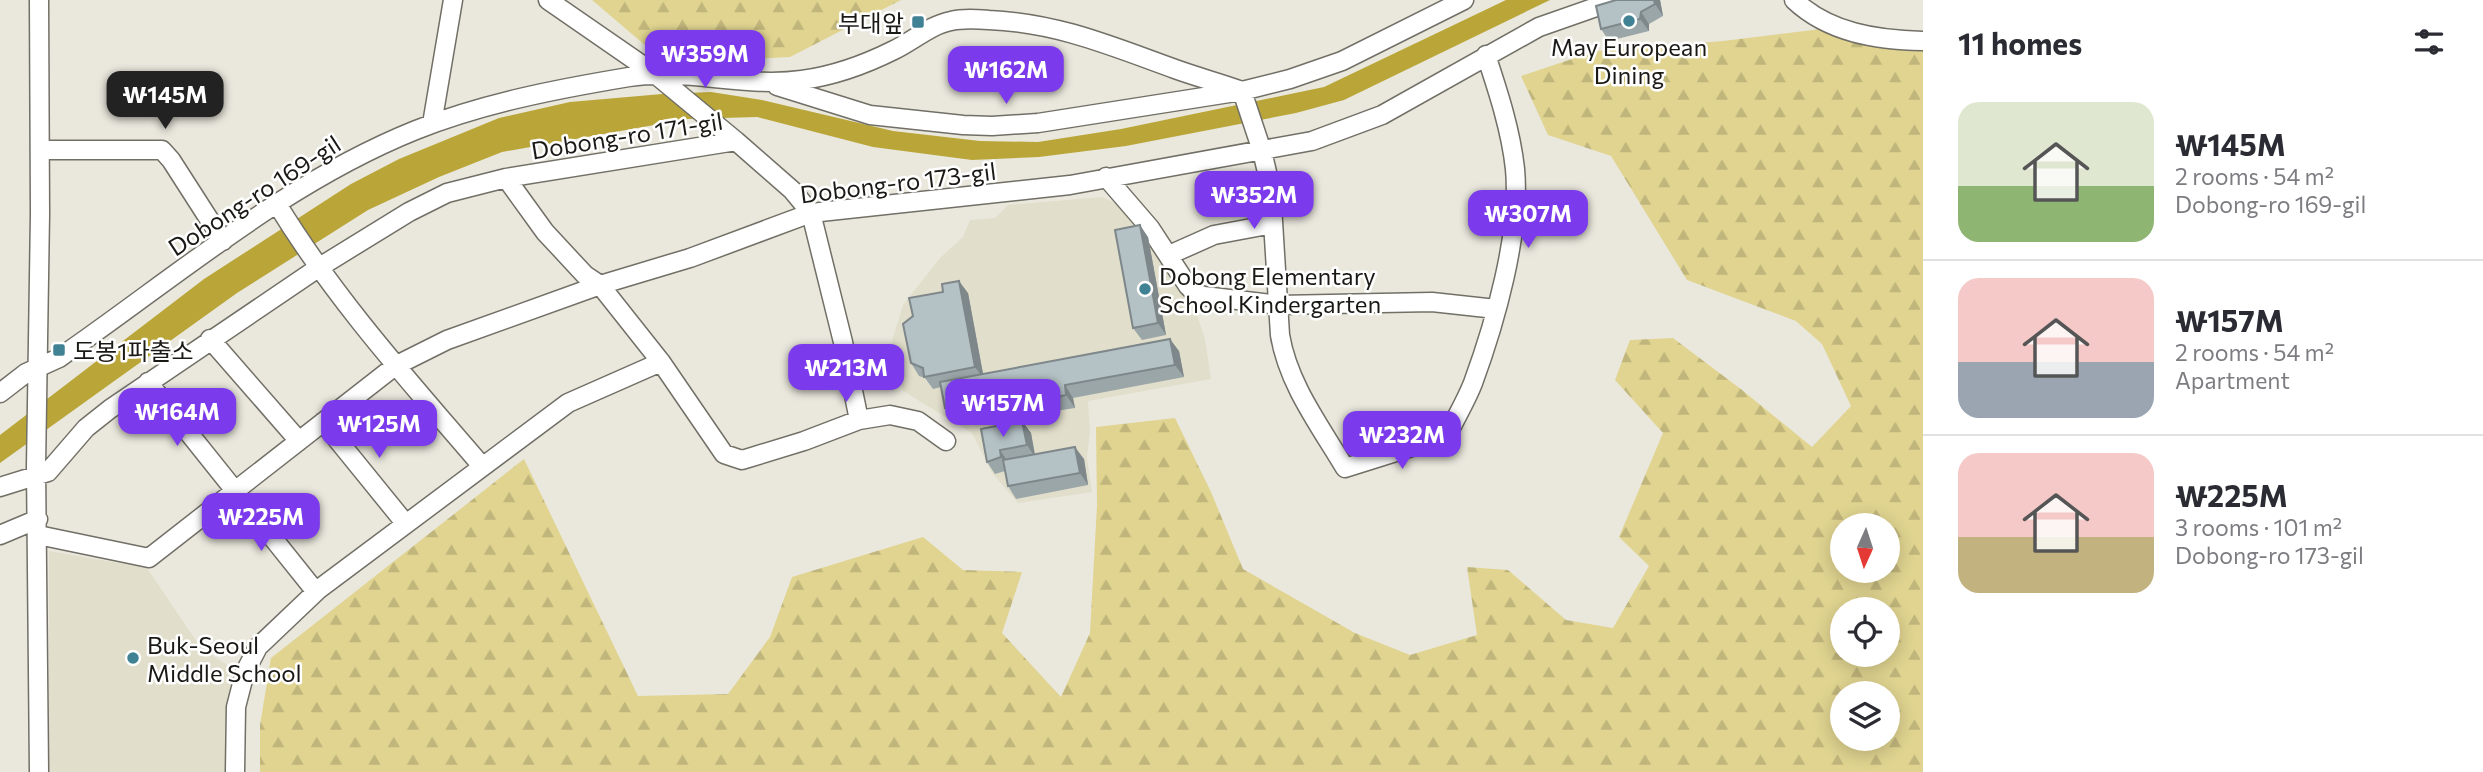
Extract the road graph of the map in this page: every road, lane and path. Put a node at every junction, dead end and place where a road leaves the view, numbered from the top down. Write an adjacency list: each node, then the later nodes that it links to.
1 (39, 0): 16 (street)
2 (453, 0): 13 (street)
3 (548, 0): 10 (street)
4 (1464, 0): 12 (street, Dobong-ro 169-gil)
5 (1616, 0): 7 (street)
6 (1794, 0): 8 (street)
7 (1573, 5): 9 (street, Dobong-ro 173-gil)
8 (1923, 41)
9 (1486, 55): 15 (street, Dobong-ro 173-gil); 27 (street)
10 (658, 76): 11 (street, Dobong-ro 169-gil); 13 (street, Dobong-ro 169-gil); 14 (street)
11 (769, 83): 12 (street, Dobong-ro 169-gil); 12 (street, Dobong-ro 169-gil)
12 (1243, 93): 15 (street)
13 (432, 124): 19 (street, Dobong-ro 169-gil)
14 (731, 136): 18 (street, Dobong-ro 171-gil); 20 (street, Dobong-ro 171-gil)
15 (1261, 146): 17 (street, Dobong-ro 173-gil); 21 (street)
16 (40, 150): 22 (street); 31 (street)
17 (1106, 177): 20 (street, Dobong-ro 173-gil); 23 (street)
18 (506, 178): 24 (street, Dobong-ro 171-gil); 25 (street, Dobong-ro 171-gil)
19 (279, 207): 22 (street, Dobong-ro 169-gil); 24 (street)
20 (811, 213): 25 (street, Dobong-ro 173-gil); 34 (street)
21 (1273, 224): 23 (street); 26 (street)
22 (223, 241): 31 (street, Dobong-ro 169-gil)
23 (1169, 255): 26 (street)
24 (316, 265): 28 (street, Dobong-ro 171-gil); 30 (street)
25 (600, 285): 29 (street, Dobong-ro 171-gil); 30 (street, Dobong-ro 173-gil)
26 (1279, 305): 27 (street); 27 (street)
27 (1496, 309)
28 (211, 339): 32 (street, Dobong-ro 171-gil); 36 (street)
29 (661, 362): 34 (street, Dobong-ro 171-gil); 38 (street)
30 (395, 366): 35 (street, Dobong-ro 173-gil); 38 (street)
31 (36, 376): 33 (street, Dobong-ro 169-gil); 39 (street)
32 (148, 382): 39 (street, Dobong-ro 171-gil); 41 (street)
33 (0, 393)
34 (859, 420): 37 (street)
35 (323, 422): 36 (street, Dobong-ro 173-gil); 42 (street)
36 (299, 441): 41 (street, Dobong-ro 173-gil)
37 (946, 441)
38 (481, 465): 42 (street)
39 (36, 472): 40 (street); 43 (street)
40 (0, 487)
41 (237, 490): 43 (street, Dobong-ro 173-gil); 45 (street)
42 (405, 523): 45 (street)
43 (38, 527): 44 (street); 46 (street)
44 (0, 535)
45 (316, 592): 47 (street)
46 (39, 772)
47 (235, 772)

